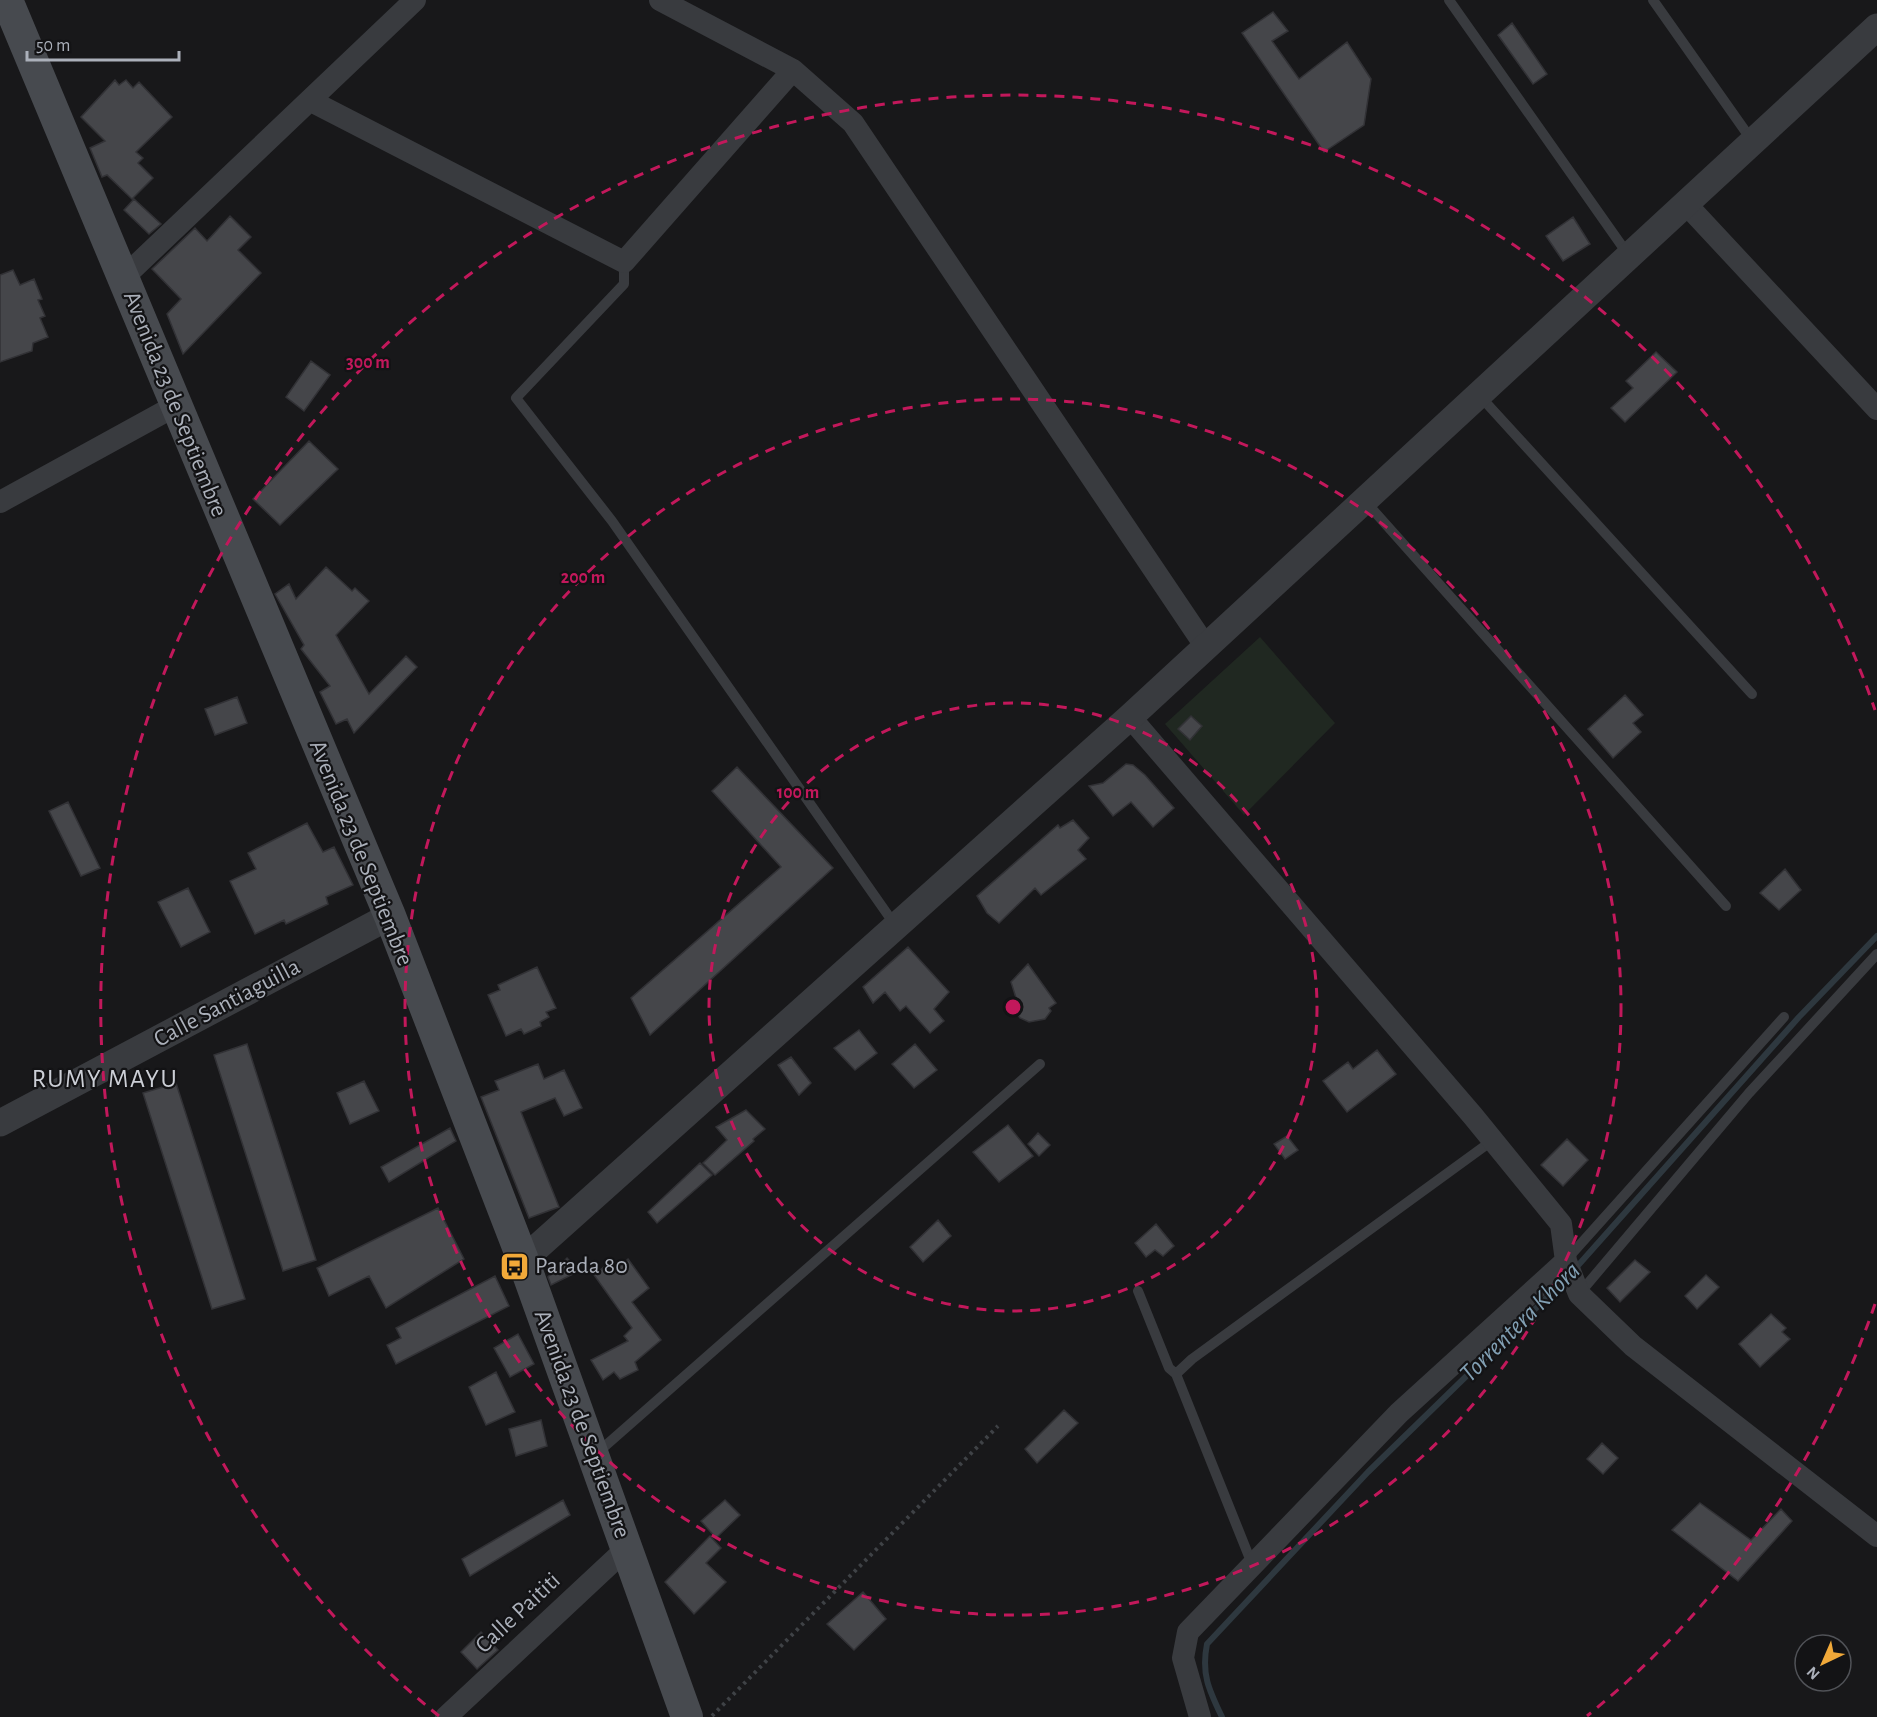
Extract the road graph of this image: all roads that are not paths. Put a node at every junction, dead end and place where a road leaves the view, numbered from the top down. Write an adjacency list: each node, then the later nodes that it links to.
1 (7, 0): 13 (main road, Avenida 23 de Septiembre)
2 (415, 0): 8 (street)
3 (660, 0): 7 (street)
4 (1449, 0): 11 (lane)
5 (1653, 0): 9 (lane)
6 (1877, 27): 9 (street)
7 (793, 70): 12 (street); 19 (street)
8 (311, 101): 12 (street); 13 (street)
9 (1753, 142): 10 (street)
10 (1686, 204): 11 (street); 16 (street)
11 (1629, 257): 14 (street)
12 (624, 262): 24 (lane)
13 (124, 277): 15 (main road, Avenida 23 de Septiembre)
14 (1479, 395): 17 (street); 20 (lane)
15 (175, 406): 18 (street); 23 (main road, Avenida 23 de Septiembre)
16 (1877, 409)
17 (1365, 501): 19 (street); 22 (lane)
18 (0, 502)
19 (1206, 647): 21 (street)
20 (1752, 694)
21 (1130, 717): 24 (street); 29 (street)
22 (1726, 906)
23 (390, 916): 28 (street, Calle Santiaguilla); 30 (main road, Avenida 23 de Septiembre)
24 (897, 928): 30 (street)
25 (1877, 954): 33 (lane)
26 (1784, 1017): 31 (lane)
27 (1040, 1064): 35 (lane)
28 (0, 1124)
29 (1493, 1140): 31 (street); 34 (lane)
30 (523, 1260): 35 (main road, Avenida 23 de Septiembre)
31 (1566, 1261): 33 (street); 38 (street)
32 (1138, 1291): 34 (lane)
33 (1580, 1294): 36 (street)
34 (1176, 1374): 38 (lane)
35 (593, 1456): 37 (main road, Avenida 23 de Septiembre)
36 (1877, 1536)
37 (627, 1548): 39 (street, Calle Paititi); 40 (main road, Avenida 23 de Septiembre)
38 (1252, 1564): 41 (street)
39 (446, 1717)
40 (687, 1717)
41 (1200, 1717)

